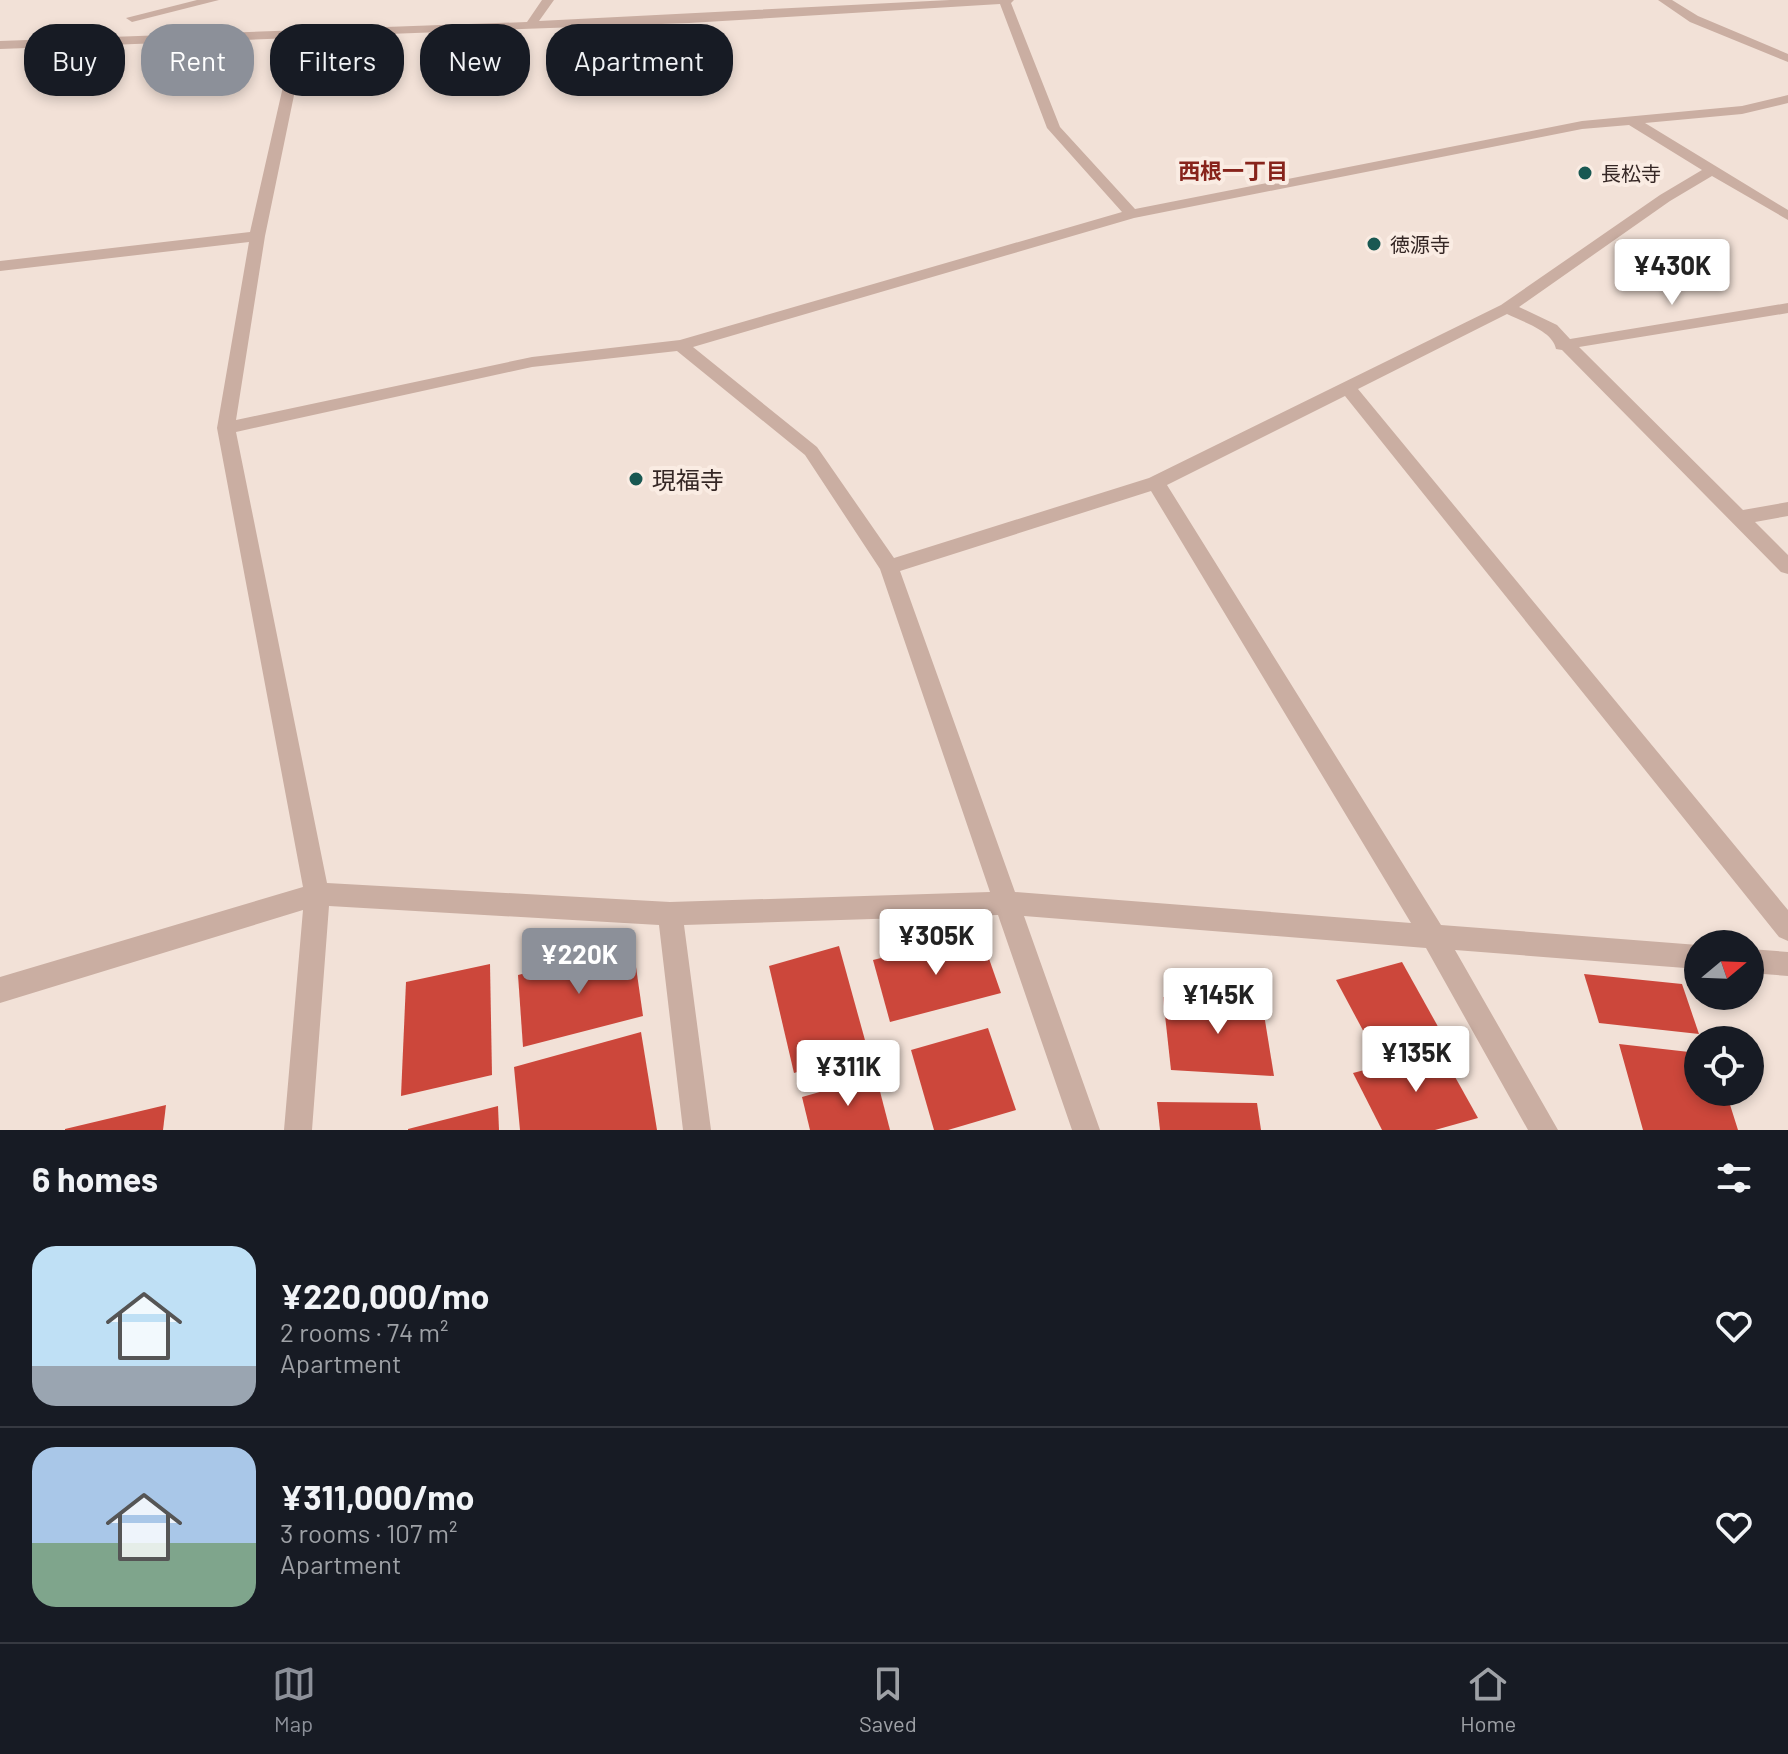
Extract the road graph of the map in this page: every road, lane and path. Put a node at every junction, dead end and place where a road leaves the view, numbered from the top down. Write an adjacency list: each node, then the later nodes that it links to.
1 (213, 0): 8 (street)
2 (548, 0): 5 (street)
3 (1006, 0): 5 (street); 15 (street)
4 (1664, 0): 10 (street)
5 (531, 24): 6 (street)
6 (404, 30)
7 (270, 35): 8 (street)
8 (139, 39): 9 (street)
9 (0, 45)
10 (1788, 58)
11 (287, 96): 17 (street)
12 (1788, 99): 13 (street)
13 (1632, 121): 14 (street); 15 (street)
14 (1712, 170): 16 (street); 19 (street)
15 (1132, 214): 21 (street)
16 (1788, 216)
17 (257, 236): 18 (street); 24 (street)
18 (0, 266)
19 (1507, 308): 22 (street); 23 (street)
20 (1788, 308): 22 (street)
21 (681, 345): 24 (street); 28 (street)
22 (1562, 345): 27 (street)
23 (1349, 389): 25 (street); 33 (street)
24 (226, 428): 30 (street)
25 (1156, 483): 28 (street); 34 (street)
26 (1788, 509): 27 (street)
27 (1739, 518): 29 (street)
28 (889, 567): 31 (street)
29 (1788, 567)
30 (317, 894): 32 (street); 38 (street); 39 (street)
31 (1005, 903): 32 (street); 34 (street); 41 (street)
32 (670, 914): 40 (street)
33 (1788, 929)
34 (1432, 934): 35 (street); 42 (street)
35 (1684, 956)
36 (1764, 962): 37 (street)
37 (1788, 964)
38 (0, 990)
39 (298, 1130)
40 (697, 1130)
41 (1086, 1130)
42 (1544, 1130)

